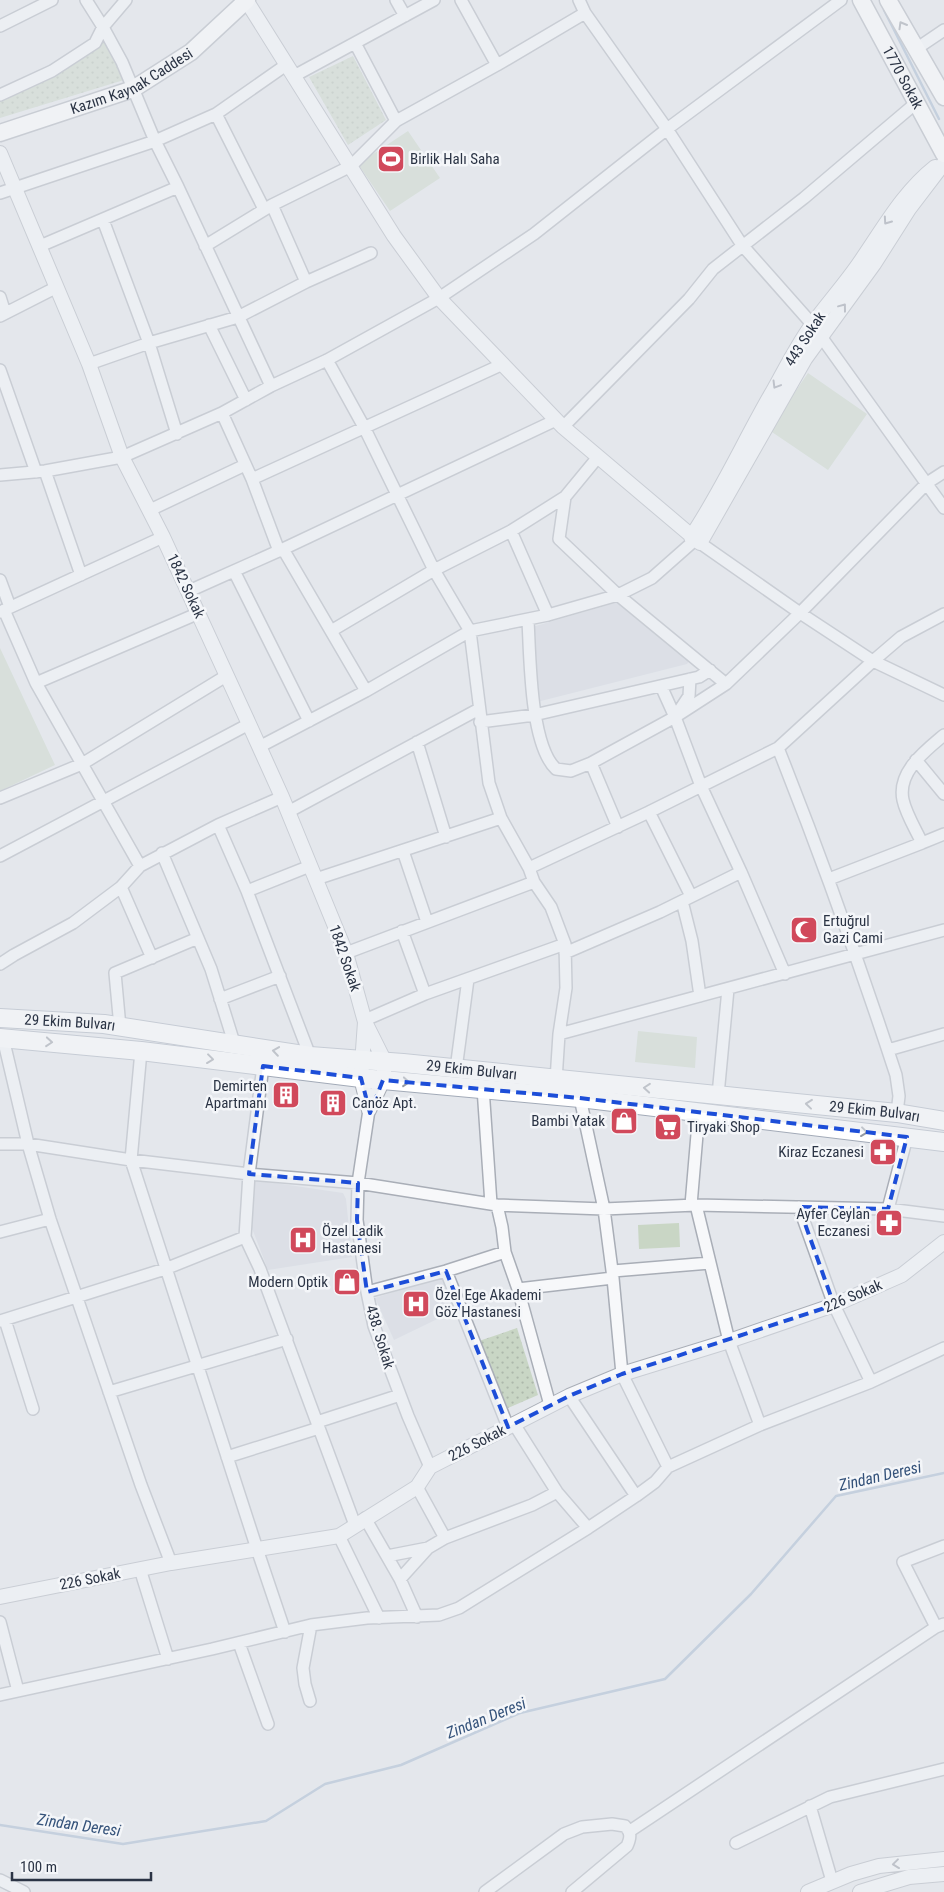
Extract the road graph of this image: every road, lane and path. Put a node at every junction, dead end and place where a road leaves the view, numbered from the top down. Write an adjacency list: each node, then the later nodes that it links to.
1 (52, 0): 14 (street)
2 (86, 0): 15 (street)
3 (126, 0): 15 (street)
4 (246, 0): 20 (street); 21 (main road, Kazım Kaynak Caddesi)
5 (396, 0): 13 (street)
6 (434, 0): 13 (street)
7 (461, 0): 19 (street)
8 (578, 0): 12 (street)
9 (841, 0): 27 (street)
10 (888, 0): 18 (main road, 1770 Sokak, one-way to 10)
11 (860, 1): 24 (main road, 1770 Sokak)
12 (585, 13): 19 (street); 27 (street)
13 (405, 16): 17 (street)
14 (0, 26)
15 (103, 27): 21 (street); 22 (street)
16 (944, 30): 18 (street)
17 (355, 43): 20 (street); 26 (street)
18 (916, 49): 23 (main road, 1770 Sokak)
19 (497, 65): 26 (street)
20 (290, 71): 25 (street); 33 (street)
21 (133, 89): 28 (main road, Kazım Kaynak Caddesi); 29 (street)
22 (0, 95)
23 (944, 97)
24 (916, 103): 31 (main road, 1770 Sokak); 39 (street)
25 (216, 114): 29 (street); 37 (street)
26 (396, 121): 33 (street)
27 (667, 129): 39 (street); 46 (street)
28 (0, 133)
29 (155, 141): 34 (street); 35 (street)
30 (0, 153): 35 (street, 1842 Sokak)
31 (944, 154)
32 (944, 162): 49 (street, 443 Sokak, one-way to 49); 51 (street, 443 Sokak, one-way to 32)
33 (351, 166): 37 (street); 46 (street)
34 (178, 187): 38 (street); 41 (street)
35 (16, 188): 36 (street); 40 (street, 1842 Sokak)
36 (0, 193)
37 (268, 207): 41 (street); 43 (street)
38 (103, 220): 40 (street); 52 (street)
39 (742, 245): 49 (street); 60 (street)
40 (40, 246): 44 (street, 1842 Sokak)
41 (205, 246): 48 (street)
42 (371, 253): 43 (street)
43 (306, 282): 48 (street)
44 (57, 287): 47 (street); 54 (street, 1842 Sokak)
45 (0, 297): 47 (street)
46 (439, 298): 53 (street); 55 (street)
47 (3, 314)
48 (238, 317): 50 (street); 57 (street)
49 (812, 324): 51 (street); 77 (street, 443 Sokak, one-way to 77)
50 (209, 325): 52 (street); 58 (street)
51 (820, 336): 70 (street); 77 (street, 443 Sokak)
52 (149, 343): 54 (street); 62 (street)
53 (327, 360): 57 (street); 61 (street)
54 (89, 364): 63 (street, 1842 Sokak)
55 (503, 364): 60 (street); 61 (street)
56 (0, 370): 66 (street)
57 (271, 386): 58 (street)
58 (246, 400): 59 (street)
59 (222, 413): 62 (street); 65 (street)
60 (560, 423): 64 (street); 71 (street)
61 (364, 426): 69 (street); 71 (street)
62 (177, 434): 63 (street)
63 (122, 457): 66 (street); 74 (street, 1842 Sokak)
64 (598, 457): 72 (street); 77 (street)
65 (246, 465): 69 (street); 74 (street)
66 (40, 471): 68 (street); 81 (street)
67 (944, 472): 70 (street)
68 (0, 475)
69 (252, 480): 78 (street)
70 (927, 483): 73 (street); 86 (street)
71 (397, 495): 78 (street); 79 (street)
72 (565, 497): 75 (street); 84 (street)
73 (944, 508)
74 (150, 510): 76 (street, 1842 Sokak)
75 (511, 531): 79 (street); 89 (street)
76 (163, 537): 81 (street); 83 (street, 1842 Sokak)
77 (696, 540): 84 (street); 86 (street)
78 (281, 550): 80 (street); 91 (street)
79 (434, 570): 91 (street); 92 (street)
80 (234, 571): 83 (street); 105 (street)
81 (81, 575): 85 (street)
82 (0, 580): 85 (street)
83 (188, 591): 87 (street, 1842 Sokak)
84 (618, 595): 89 (street); 94 (street)
85 (5, 610): 97 (street)
86 (800, 613): 93 (street); 98 (street)
87 (199, 614): 95 (street, 1842 Sokak); 97 (street)
88 (944, 614): 93 (street)
89 (548, 615): 90 (street)
90 (528, 620): 92 (street); 103 (street)
91 (331, 631): 100 (street)
92 (470, 631): 100 (street); 102 (street)
93 (873, 661): 101 (street); 111 (street)
94 (710, 670): 96 (street); 98 (street)
95 (226, 676): 107 (street, 1842 Sokak); 114 (street)
96 (690, 679): 99 (street); 104 (street)
97 (36, 683): 114 (street)
98 (726, 684): 104 (street)
99 (661, 686): 103 (street); 104 (street)
100 (366, 691): 105 (street)
101 (944, 695)
102 (479, 709): 106 (street); 109 (street)
103 (534, 716): 106 (street); 113 (street)
104 (675, 717): 113 (street); 115 (street)
105 (309, 720): 110 (street)
106 (480, 722): 122 (street)
107 (249, 724): 110 (street, 1842 Sokak); 119 (street)
108 (944, 734): 112 (street)
109 (417, 742): 120 (street); 126 (street)
110 (259, 746): 117 (street, 1842 Sokak)
111 (778, 748): 115 (street); 136 (street)
112 (916, 760): 116 (street); 127 (street)
113 (591, 763): 124 (street)
114 (82, 764): 118 (street); 119 (street)
115 (701, 786): 121 (street); 134 (street)
116 (944, 794)
117 (282, 797): 120 (street, 1842 Sokak); 123 (street)
118 (0, 798)
119 (102, 802): 130 (street); 131 (street)
120 (288, 812): 132 (street, 1842 Sokak)
121 (649, 812): 124 (street); 140 (street)
122 (501, 818): 126 (street); 133 (street)
123 (218, 825): 129 (street); 139 (street)
124 (618, 827): 133 (street)
125 (944, 834): 127 (street)
126 (446, 837): 128 (street)
127 (922, 843): 136 (street)
128 (403, 851): 135 (street); 141 (street)
129 (162, 853): 131 (street); 144 (street)
130 (0, 856)
131 (140, 866): 138 (street)
132 (310, 866): 135 (street, 1842 Sokak); 139 (street)
133 (529, 868): 137 (street)
134 (741, 872): 140 (street); 150 (street)
135 (316, 879): 146 (street, 1842 Sokak)
136 (829, 879): 147 (street)
137 (534, 882): 141 (street); 145 (street)
138 (121, 887): 148 (street); 149 (street)
139 (247, 891): 151 (street)
140 (686, 899): 145 (street); 155 (street)
141 (427, 922): 143 (street)
142 (944, 930): 147 (street)
143 (402, 932): 146 (street); 154 (street)
144 (198, 938): 148 (street); 156 (street)
145 (565, 948): 152 (street); 160 (street)
146 (346, 952): 158 (street, 1842 Sokak)
147 (856, 955): 150 (street); 164 (street)
148 (152, 958): 159 (street)
149 (0, 964)
150 (785, 974): 153 (street)
151 (280, 976): 156 (street); 166 (street)
152 (468, 979): 154 (street); 170 (street)
153 (728, 989): 155 (street); 175 (street)
154 (425, 994): 158 (street)
155 (700, 996): 160 (street)
156 (220, 999): 163 (street)
157 (0, 1018): 159 (main road, 29 Ekim Bulvarı)
158 (365, 1021): 167 (street); 168 (street)
159 (120, 1027): 163 (main road, 29 Ekim Bulvarı)
160 (559, 1034): 173 (street)
161 (944, 1034): 164 (street)
162 (2, 1038): 165 (main road, 29 Ekim Bulvarı, one-way to 165); 184 (street)
163 (235, 1046): 166 (main road, 29 Ekim Bulvarı, one-way to 163)
164 (888, 1050): 179 (street)
165 (141, 1051): 169 (main road, 29 Ekim Bulvarı, one-way to 169); 185 (street)
166 (310, 1056): 167 (main road, 29 Ekim Bulvarı)
167 (362, 1060): 168 (main road, 29 Ekim Bulvarı); 171 (street)
168 (385, 1062): 170 (main road, 29 Ekim Bulvarı); 172 (street)
169 (263, 1066): 171 (main road, 29 Ekim Bulvarı); 186 (street)
170 (456, 1069): 173 (main road, 29 Ekim Bulvarı)
171 (361, 1078): 172 (main road, 29 Ekim Bulvarı); 177 (street)
172 (383, 1080): 174 (main road, 29 Ekim Bulvarı, one-way to 174); 177 (street)
173 (556, 1080): 175 (main road, 29 Ekim Bulvarı, one-way to 173)
174 (483, 1088): 176 (main road, 29 Ekim Bulvarı); 188 (street)
175 (718, 1095): 179 (main road, 29 Ekim Bulvarı, one-way to 175)
176 (580, 1098): 178 (main road, 29 Ekim Bulvarı); 190 (street)
177 (369, 1110): 187 (street, 438. Sokak)
178 (699, 1111): 181 (main road, 29 Ekim Bulvarı, one-way to 181); 189 (street)
179 (896, 1113): 180 (main road, 29 Ekim Bulvarı)
180 (944, 1121)
181 (906, 1137): 182 (main road, 29 Ekim Bulvarı); 192 (street)
182 (944, 1142)
183 (0, 1144): 184 (street)
184 (28, 1144): 185 (street); 194 (street)
185 (131, 1160): 186 (street); 200 (street)
186 (249, 1174): 187 (street); 196 (street)
187 (358, 1183): 188 (street); 204 (street, 438. Sokak)
188 (494, 1205): 190 (street); 198 (street)
189 (694, 1205): 190 (street); 191 (street); 199 (street)
190 (604, 1208): 202 (street)
191 (799, 1208): 192 (street); 206 (street)
192 (888, 1209): 193 (street)
193 (944, 1216)
194 (50, 1219): 195 (street); 205 (street)
195 (0, 1232)
196 (245, 1237): 200 (street); 208 (street)
197 (944, 1242): 206 (street, 226 Sokak)
198 (505, 1252): 201 (street); 203 (street)
199 (710, 1263): 202 (street); 209 (street)
200 (165, 1269): 205 (street); 213 (street)
201 (446, 1271): 204 (street); 223 (street)
202 (613, 1274): 203 (street); 214 (street)
203 (518, 1289): 219 (street)
204 (367, 1292): 217 (street, 438. Sokak)
205 (76, 1297): 207 (street); 216 (street)
206 (834, 1305): 209 (street, 226 Sokak); 215 (street)
207 (2, 1321): 210 (street)
208 (287, 1339): 213 (street); 221 (street)
209 (729, 1341): 214 (street, 226 Sokak); 222 (street)
210 (12, 1342): 211 (street); 220 (street)
211 (0, 1346)
212 (944, 1348): 215 (street)
213 (197, 1366): 216 (street); 224 (street)
214 (622, 1374): 218 (street, 226 Sokak); 225 (street)
215 (871, 1382): 222 (street)
216 (109, 1392): 238 (street)
217 (400, 1395): 221 (street); 226 (street, 438. Sokak)
218 (569, 1396): 219 (street, 226 Sokak); 229 (street)
219 (550, 1405): 223 (street, 226 Sokak)
220 (33, 1409)
221 (318, 1425): 224 (street); 230 (street)
222 (760, 1425): 225 (street)
223 (511, 1426): 226 (street, 226 Sokak); 228 (street)
224 (226, 1457): 236 (street)
225 (668, 1467): 229 (street)
226 (430, 1468): 227 (street, 226 Sokak)
227 (417, 1487): 230 (street, 226 Sokak); 233 (street)
228 (557, 1492): 231 (street); 233 (street)
229 (636, 1496): 231 (street)
230 (360, 1521): 232 (street, 226 Sokak); 237 (street)
231 (588, 1528): 242 (street)
232 (339, 1536): 236 (street, 226 Sokak); 243 (street)
233 (445, 1538): 235 (street)
234 (944, 1546): 246 (street)
235 (428, 1548): 237 (street); 240 (street)
236 (257, 1550): 238 (street, 226 Sokak); 247 (street)
237 (387, 1556): 240 (street)
238 (171, 1563): 239 (street, 226 Sokak)
239 (140, 1569): 241 (street, 226 Sokak); 249 (street)
240 (400, 1579): 242 (street)
241 (0, 1597)
242 (417, 1617): 243 (street)
243 (379, 1618): 245 (street)
244 (0, 1622): 250 (street)
245 (311, 1625): 247 (street); 252 (street)
246 (940, 1625): 256 (street)
247 (285, 1632): 248 (street)
248 (238, 1643): 249 (street); 253 (street)
249 (168, 1659): 250 (street)
250 (18, 1691): 251 (street)
251 (0, 1695)
252 (310, 1701)
253 (268, 1724)
254 (944, 1769): 255 (street)
255 (810, 1806): 257 (street); 261 (street)
256 (630, 1831): 263 (street); 264 (street)
257 (736, 1843)
258 (944, 1859): 261 (street, one-way to 261)
259 (944, 1874): 266 (street)
260 (0, 1880): 262 (street)
261 (832, 1881): 265 (street)
262 (24, 1892)
263 (485, 1892)
264 (572, 1892)
265 (808, 1892)
266 (860, 1892)

